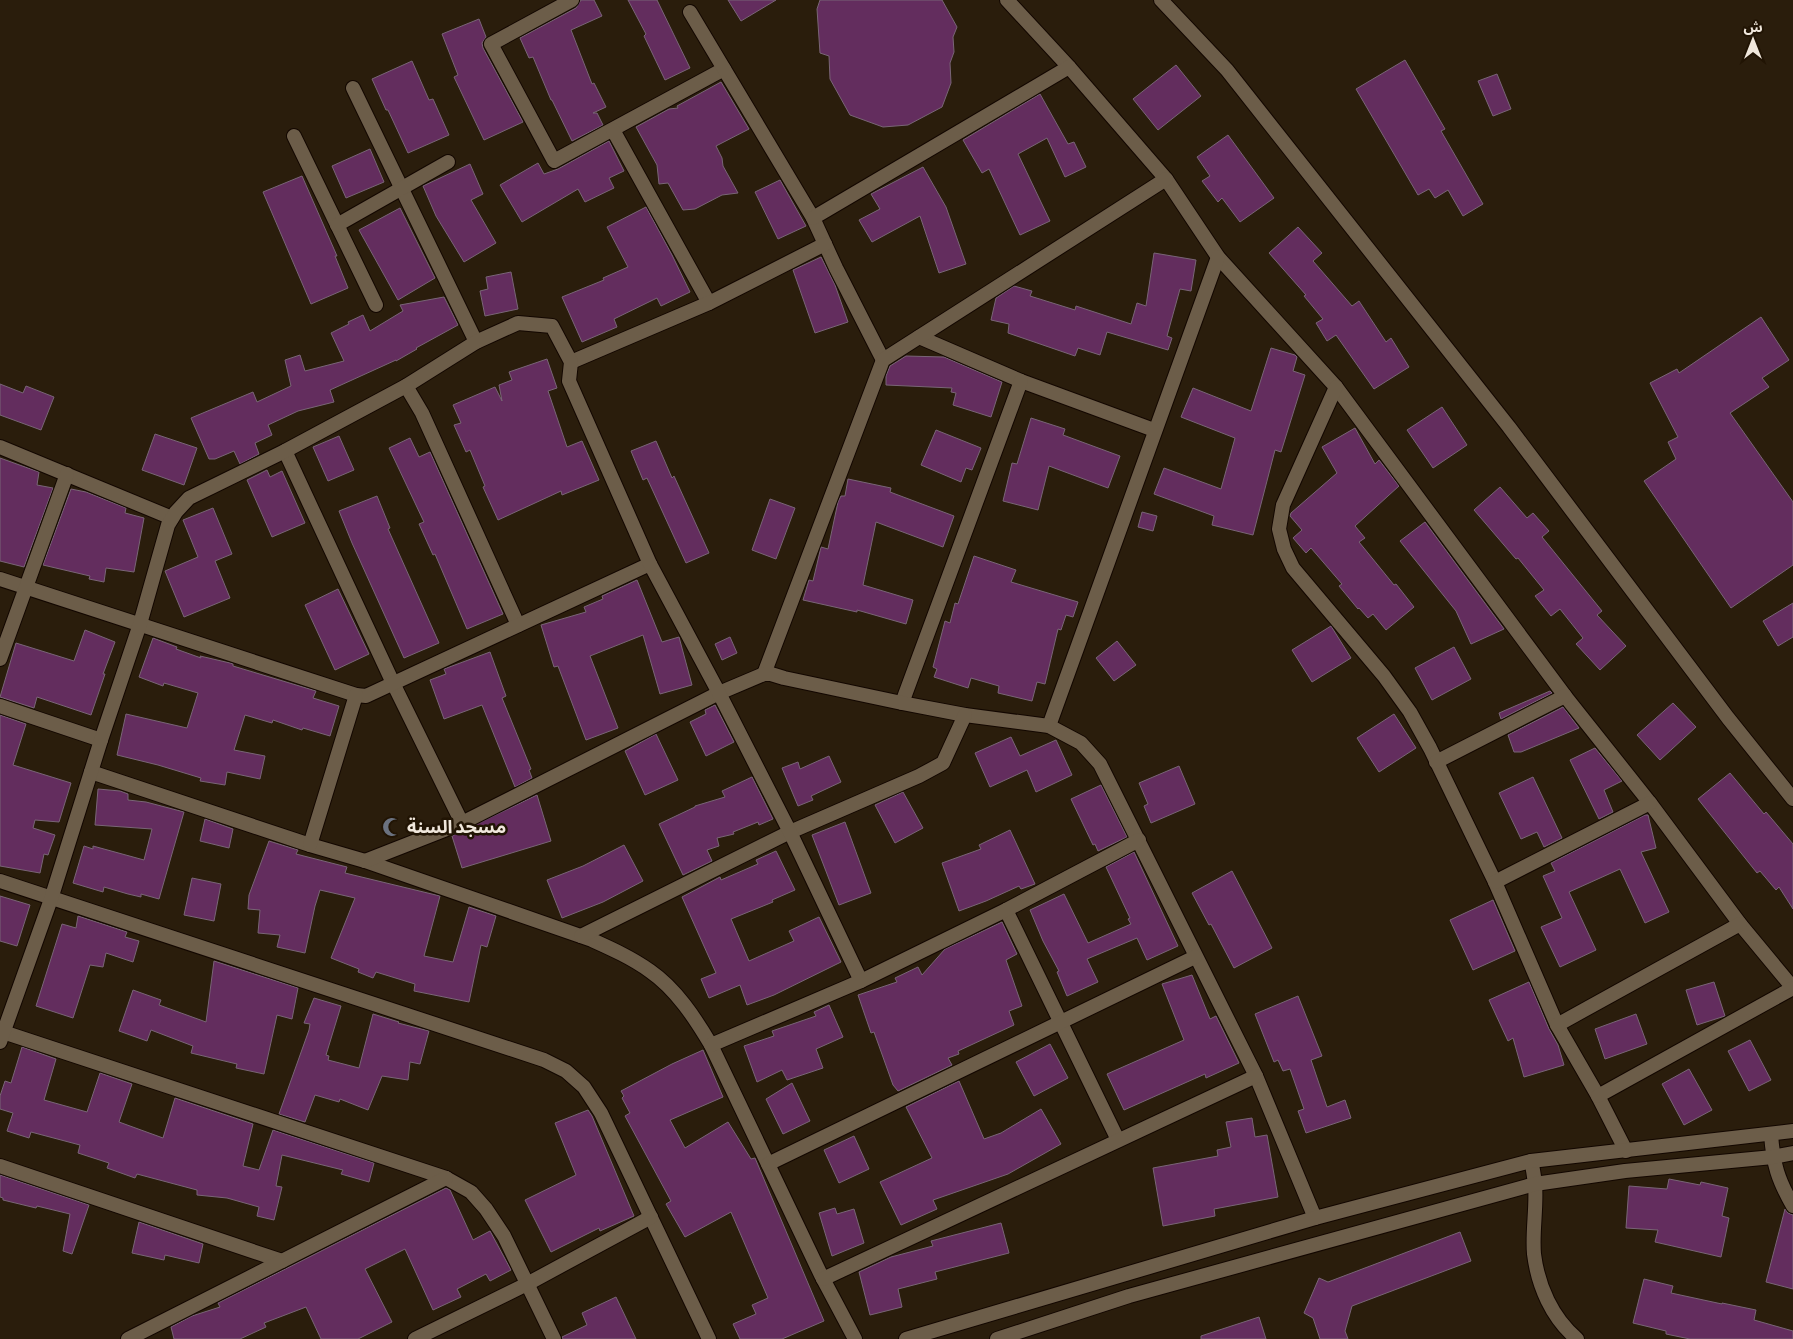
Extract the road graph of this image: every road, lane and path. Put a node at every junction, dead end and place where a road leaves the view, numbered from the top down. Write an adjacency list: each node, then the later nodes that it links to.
1 (572, 0): 8 (street)
2 (1007, 0): 5 (street)
3 (1161, 0): 49 (street)
4 (690, 12): 6 (street)
5 (1069, 67): 11 (street); 13 (street)
6 (724, 69): 8 (street); 13 (street)
7 (353, 88): 12 (street)
8 (612, 130): 17 (street)
9 (294, 136): 14 (street)
10 (448, 162): 12 (street)
11 (1166, 179): 16 (street); 19 (street)
12 (401, 190): 14 (street); 20 (street)
13 (813, 218): 15 (street)
14 (337, 225): 18 (street)
15 (825, 244): 17 (street); 21 (street)
16 (1218, 256): 25 (street); 26 (street)
17 (709, 303): 22 (street)
18 (376, 305)
19 (919, 337): 21 (street); 23 (street)
20 (476, 342): 22 (street); 24 (street)
21 (883, 360): 37 (street)
22 (571, 362): 31 (street)
23 (1021, 381): 26 (street); 42 (street)
24 (406, 386): 28 (street); 35 (street)
25 (1336, 387): 41 (street); 47 (street)
26 (1154, 430): 45 (street)
27 (0, 448): 29 (street)
28 (285, 451): 30 (street); 38 (street)
29 (67, 474): 30 (street); 33 (street)
30 (172, 518): 34 (street)
31 (650, 564): 35 (street); 39 (street)
32 (0, 579): 33 (street)
33 (26, 587): 34 (street); 36 (street)
34 (140, 624): 40 (street); 46 (street)
35 (518, 625): 38 (street)
36 (0, 659)
37 (764, 674): 39 (street); 42 (street)
38 (392, 683): 40 (street); 51 (street)
39 (719, 693): 51 (street); 52 (street)
40 (356, 695): 54 (street)
41 (1566, 696): 47 (street); 50 (street)
42 (902, 703): 44 (street)
43 (0, 706): 46 (street)
44 (965, 715): 45 (street); 52 (street)
45 (1049, 726): 53 (street)
46 (100, 740): 48 (street)
47 (1436, 762): 57 (street)
48 (91, 772): 54 (street); 58 (street)
49 (1793, 799)
50 (1650, 803): 57 (street); 60 (street)
51 (462, 823): 55 (street)
52 (790, 832): 61 (street); 63 (street)
53 (1139, 840): 59 (street); 62 (street)
54 (310, 845): 55 (street)
55 (365, 861): 61 (street)
56 (0, 881): 58 (street)
57 (1495, 882): 66 (street)
58 (52, 899): 67 (street); 83 (street)
59 (1006, 910): 63 (street); 65 (street)
60 (1740, 924): 64 (street); 66 (street)
61 (581, 936): 68 (street)
62 (1196, 957): 65 (street); 69 (street)
63 (861, 981): 68 (street)
64 (1793, 988): 70 (street)
65 (1060, 1023): 73 (street); 78 (street)
66 (1558, 1025): 70 (street)
67 (2, 1037): 80 (street)
68 (711, 1045): 78 (street)
69 (1256, 1076): 73 (street); 84 (street)
70 (1598, 1096): 74 (street)
71 (1793, 1131): 72 (street)
72 (1772, 1134): 74 (street); 76 (street)
73 (1118, 1140): 86 (street)
74 (1626, 1151): 77 (street)
75 (1793, 1154): 76 (street)
76 (1772, 1157): 81 (street); 82 (street)
77 (1531, 1161): 81 (street); 84 (street)
78 (768, 1164): 86 (street)
79 (0, 1166): 85 (street)
80 (446, 1178): 85 (street); 87 (street)
81 (1535, 1184): 94 (street); 95 (street)
82 (1793, 1206)
83 (651, 1218): 87 (street); 91 (street)
84 (1315, 1218): 93 (street)
85 (282, 1261): 88 (street)
86 (823, 1279): 92 (street)
87 (527, 1284): 89 (street); 90 (street)
88 (128, 1339)
89 (415, 1339)
90 (554, 1339)
91 (709, 1339)
92 (855, 1339)
93 (906, 1339)
94 (997, 1339)
95 (1577, 1339)

